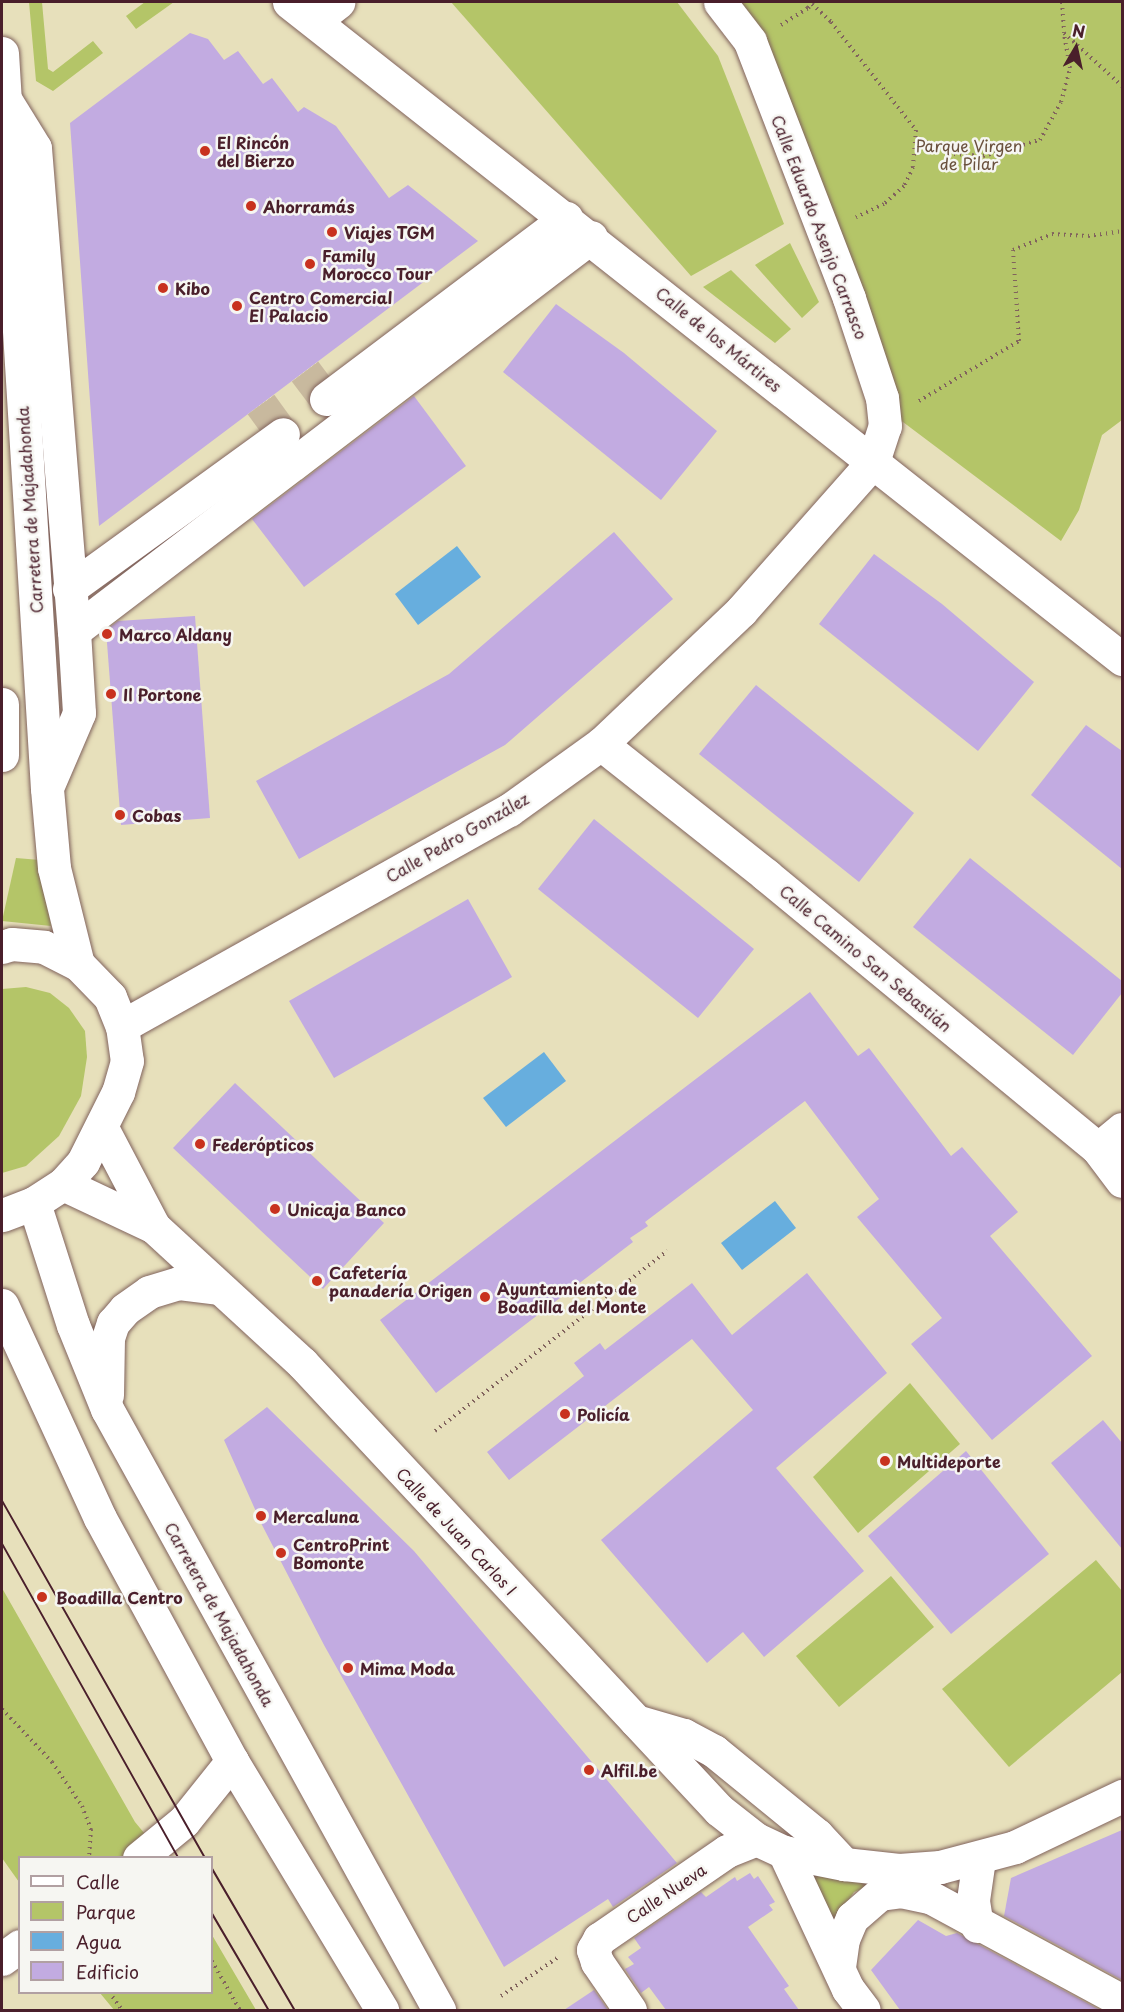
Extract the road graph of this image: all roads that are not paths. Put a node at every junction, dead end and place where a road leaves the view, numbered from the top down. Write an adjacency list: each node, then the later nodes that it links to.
1 (720, 2): 8 (street, Calle Eduardo Asenjo Carrasco)
2 (314, 8): 5 (street, Calle de los Mártires)
3 (2, 53): 4 (street, Carretera de Majadahonda)
4 (4, 97): 9 (street); 15 (street, Carretera de Majadahonda)
5 (579, 227): 6 (street); 8 (street, Calle de los Mártires); 10 (street)
6 (326, 399)
7 (283, 434): 9 (street)
8 (873, 462): 11 (street, Calle de los Mártires); 13 (street, Calle Pedro González)
9 (69, 589): 10 (street)
10 (74, 631): 15 (street)
11 (1122, 659)
12 (2, 704): 14 (street)
13 (601, 744): 18 (street, Calle Pedro González); 20 (street, Calle Camino San Sebastián)
14 (2, 755)
15 (47, 789): 17 (street, Carretera de Majadahonda)
16 (2, 947): 17 (street)
17 (78, 964): 18 (street)
18 (122, 1026): 19 (street)
19 (102, 1128): 22 (street); 25 (street, Calle de Juan Carlos I)
20 (1110, 1139): 21 (street, Calle Camino San Sebastián)
21 (1122, 1181)
22 (63, 1184): 23 (street); 25 (street, Calle de Juan Carlos I)
23 (34, 1203): 24 (street); 28 (street, Carretera de Majadahonda)
24 (2, 1215)
25 (154, 1227): 26 (street, Calle de Juan Carlos I)
26 (218, 1288): 28 (street); 29 (street, Calle de Juan Carlos I)
27 (2, 1305): 30 (street)
28 (107, 1409): 42 (street, Carretera de Majadahonda)
29 (634, 1720): 32 (street, Calle de Juan Carlos I); 35 (street)
30 (232, 1761): 33 (street); 41 (street)
31 (1122, 1796): 34 (street)
32 (770, 1846): 35 (street); 39 (street, Calle de Juan Carlos I); 43 (street, Calle Nueva)
33 (140, 1856)
34 (979, 1859): 35 (street); 36 (street)
35 (844, 1864)
36 (977, 1926): 39 (street); 40 (street)
37 (18, 1947): 38 (street)
38 (2, 1959)
39 (839, 1967): 44 (street, Calle de Juan Carlos I)
40 (1122, 2001)
41 (382, 2010)
42 (439, 2010)
43 (630, 2010)
44 (864, 2010)

